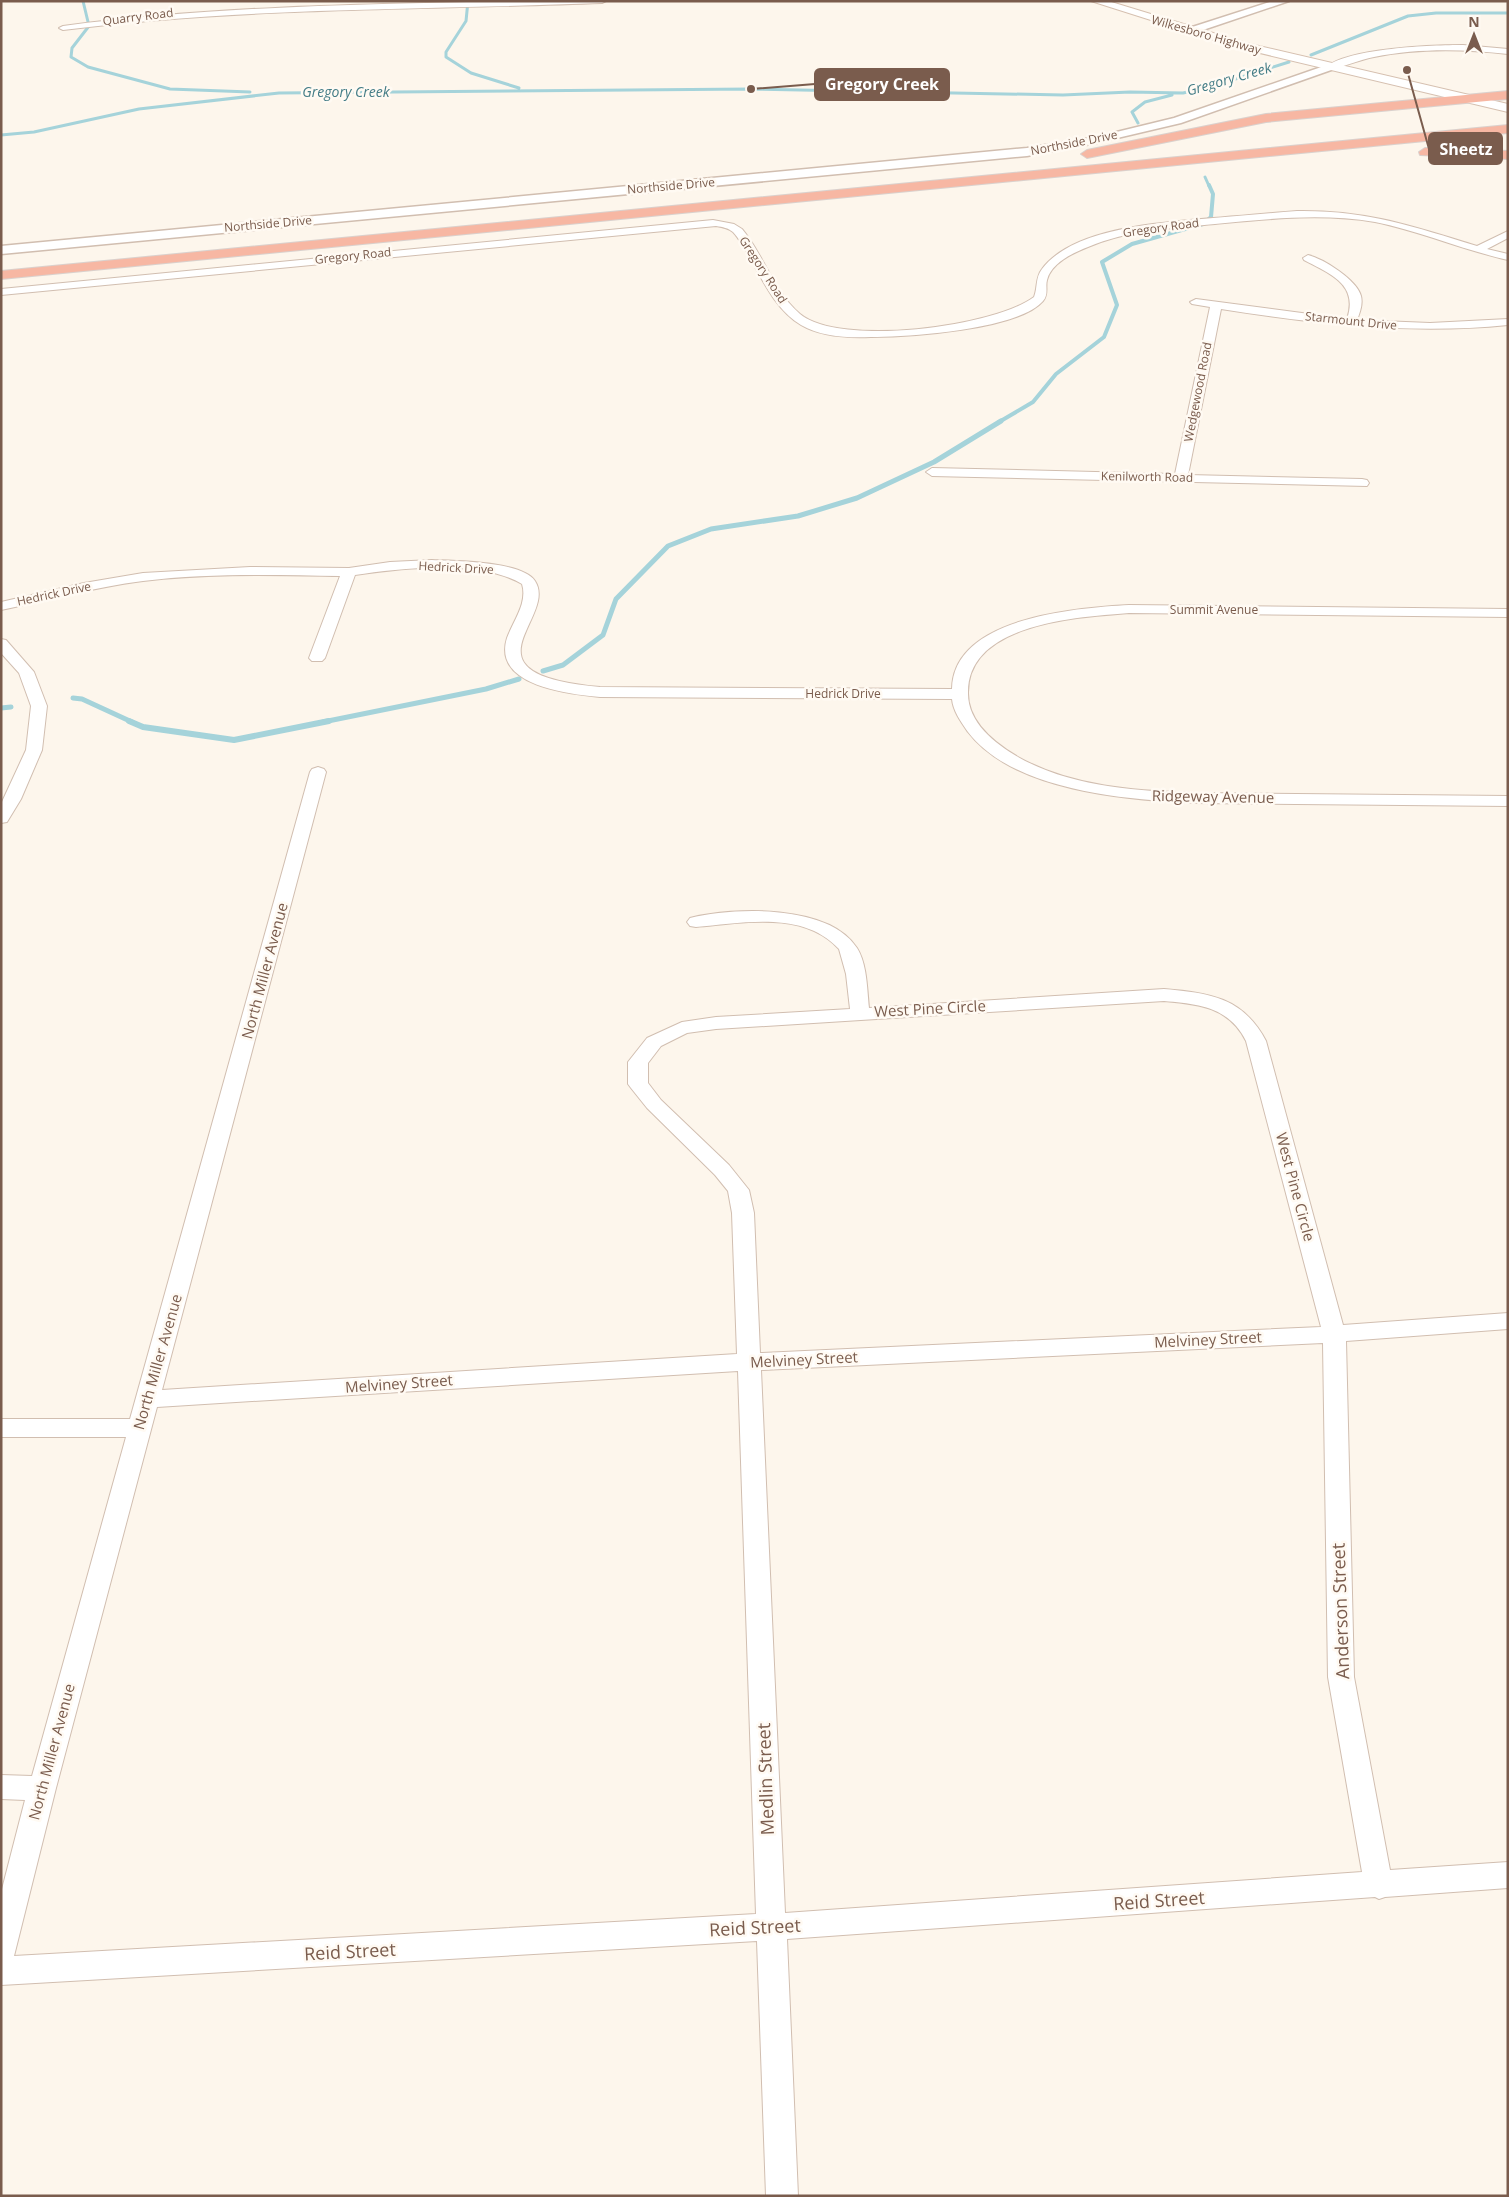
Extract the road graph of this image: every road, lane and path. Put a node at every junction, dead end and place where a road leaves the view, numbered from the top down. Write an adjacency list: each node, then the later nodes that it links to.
1 (602, 1): 4 (street, Quarry Road)
2 (1096, 1): 5 (main road, Wilkesboro Highway)
3 (1284, 1): 5 (street)
4 (63, 28)
5 (1190, 31): 7 (main road, Wilkesboro Highway)
6 (1508, 52): 7 (street)
7 (1330, 68): 9 (main road, Wilkesboro Highway); 15 (street, Northside Drive)
8 (1508, 95): 9 (highway)
9 (1464, 98): 10 (main road, Wilkesboro Highway); 13 (highway)
10 (1506, 120): 12 (highway); 13 (highway)
11 (1508, 155): 12 (highway)
12 (1229, 156): 20 (highway)
13 (911, 178): 19 (highway)
14 (1508, 234): 16 (street)
15 (1, 250)
16 (1477, 250): 17 (street, Gregory Road); 21 (street, Gregory Road)
17 (1508, 256)
18 (1308, 258): 24 (street)
19 (1, 265)
20 (1, 275)
21 (1, 292)
22 (1196, 302): 23 (street, Starmount Drive)
23 (1216, 305): 24 (street, Starmount Drive); 27 (street, Wedgewood Road)
24 (1351, 322): 25 (street, Starmount Drive)
25 (1508, 322)
26 (932, 472): 27 (street, Kenilworth Road)
27 (1181, 478): 28 (street, Kenilworth Road)
28 (1362, 483)
29 (349, 572): 30 (street, Hedrick Drive); 33 (street); 34 (street, Hedrick Drive)
30 (1, 606)
31 (1508, 612): 34 (street, Summit Avenue)
32 (1, 643): 36 (street)
33 (317, 658)
34 (957, 694): 37 (street, Ridgeway Avenue)
35 (318, 772): 44 (street, North Miller Avenue)
36 (7, 798): 38 (street)
37 (1508, 801)
38 (1, 818)
39 (696, 922): 40 (street)
40 (860, 1013): 42 (street, West Pine Circle); 43 (street, West Pine Circle)
41 (1508, 1321): 42 (street, Melviney Street)
42 (1334, 1334): 43 (street, Melviney Street); 50 (street, Anderson Street)
43 (750, 1362): 44 (street, Melviney Street); 51 (street, Medlin Street)
44 (149, 1400): 46 (street, North Miller Avenue)
45 (1, 1428): 46 (street)
46 (139, 1428): 48 (street, North Miller Avenue)
47 (1, 1788): 48 (street)
48 (42, 1788): 52 (street, North Miller Avenue)
49 (1508, 1875): 50 (street, Reid Street)
50 (1379, 1886): 51 (street, Reid Street)
51 (772, 1928): 53 (street, Reid Street); 54 (street, Medlin Street)
52 (1, 1952)
53 (1, 1971)
54 (782, 2196)

